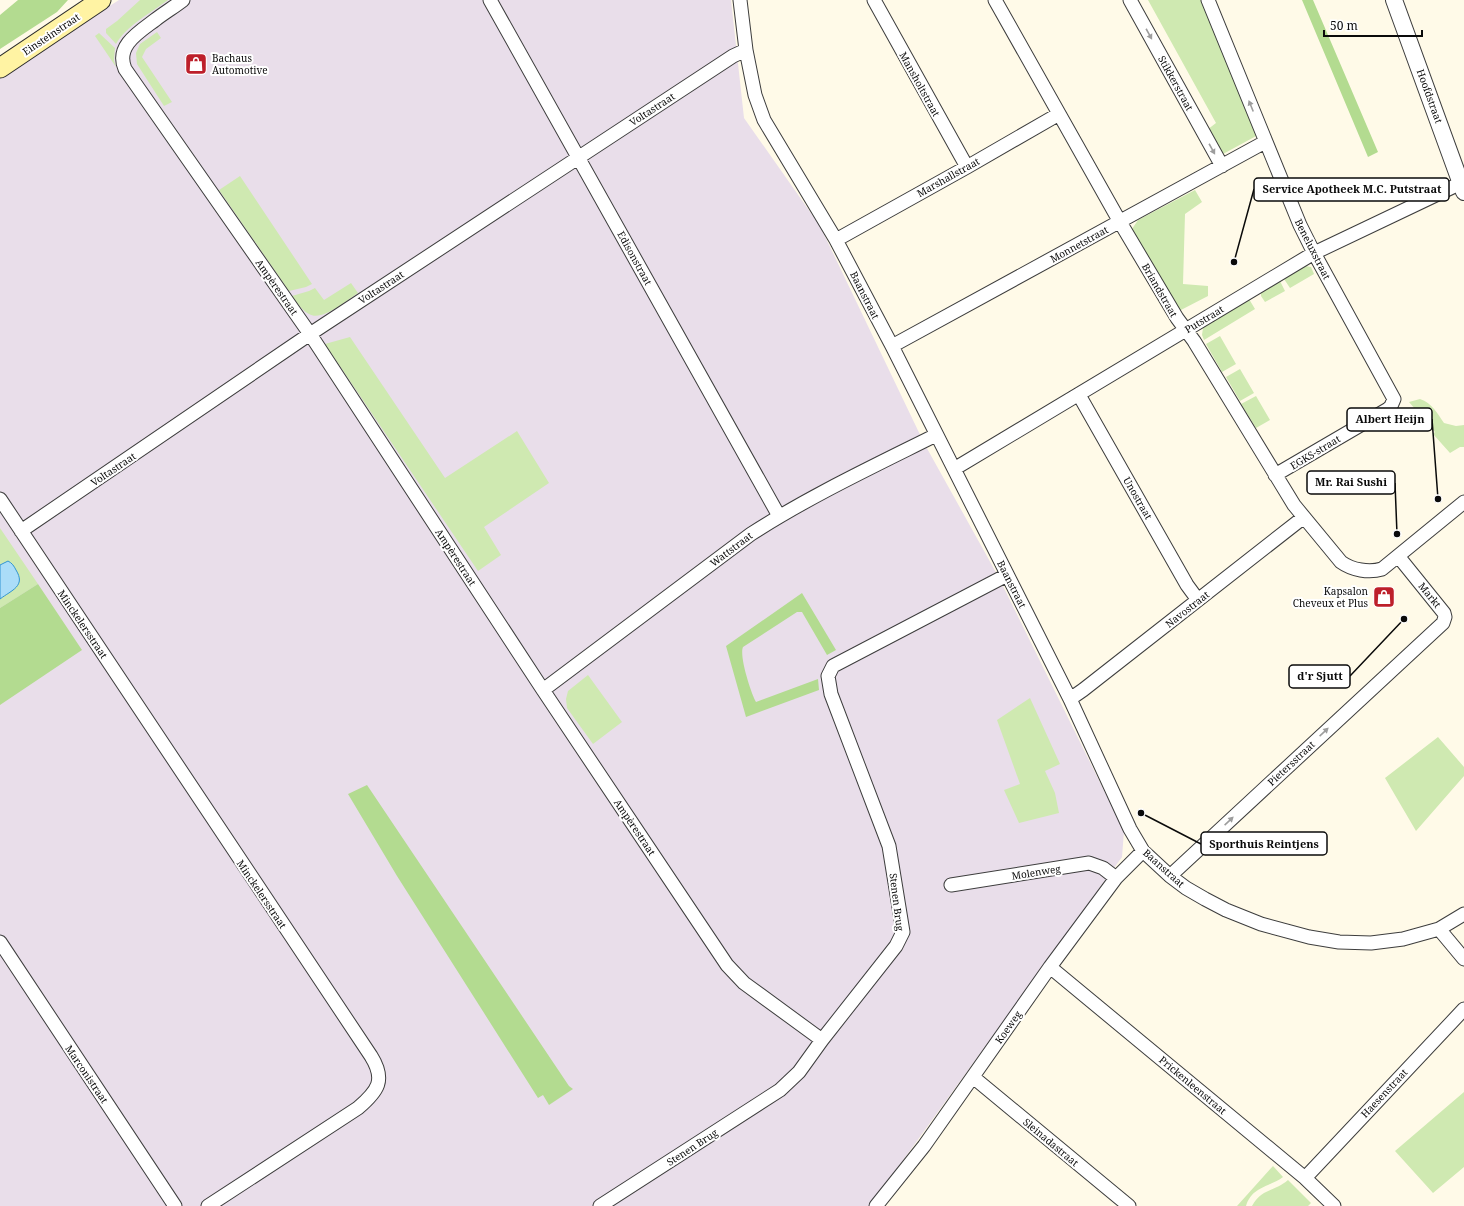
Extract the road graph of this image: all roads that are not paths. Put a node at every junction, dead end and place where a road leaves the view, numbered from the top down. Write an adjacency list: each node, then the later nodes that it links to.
1 (101, 0): 11 (main road, Einsteinstraat)
2 (183, 0): 22 (street, Ampèrestraat)
3 (490, 0): 14 (street, Edisonstraat)
4 (740, 0): 10 (street, Baanstraat)
5 (874, 0): 16 (street, Mansholtstraat)
6 (995, 0): 12 (street, Briandstraat)
7 (1130, 0): 15 (street, Stikkerstraat, one-way to 15)
8 (1208, 0): 13 (street, Beneluxstraat, one-way to 8)
9 (1394, 0): 17 (street, Hoofdstraat)
10 (746, 50): 14 (street, Voltastraat); 19 (street, Baanstraat)
11 (0, 68)
12 (1059, 114): 16 (street, Marshallstraat); 18 (street, Briandstraat)
13 (1265, 142): 15 (street, Monnetstraat); 20 (street, Beneluxstraat)
14 (578, 157): 22 (street, Voltastraat); 31 (street, Edisonstraat)
15 (1222, 166): 18 (street, Monnetstraat)
16 (967, 167): 19 (street, Marshallstraat)
17 (1463, 187): 20 (street, Putstraat)
18 (1120, 222): 21 (street, Briandstraat); 23 (street, Monnetstraat)
19 (836, 240): 23 (street, Baanstraat)
20 (1314, 253): 21 (street, Putstraat); 25 (street, Beneluxstraat)
21 (1186, 330): 24 (street, Putstraat); 28 (street, Briandstraat)
22 (310, 334): 33 (street, Voltastraat); 38 (street, Ampèrestraat)
23 (892, 346): 26 (street, Baanstraat)
24 (1079, 395): 27 (street, Putstraat); 36 (street, Unostraat)
25 (1393, 402): 28 (street, EGKS-straat)
26 (936, 435): 27 (street, Baanstraat); 31 (street, Wattstraat)
27 (954, 469): 35 (street, Baanstraat)
28 (1275, 475): 32 (street, Briandstraat)
29 (0, 499): 33 (street)
30 (1464, 502): 34 (street)
31 (779, 516): 38 (street, Wattstraat)
32 (1304, 517): 34 (street, Briandstraat); 36 (street, Navostraat)
33 (21, 531): 54 (street, Minckelersstraat)
34 (1398, 556): 37 (street, Markt)
35 (1007, 575): 39 (street, Baanstraat); 50 (street, Stenen Brug)
36 (1198, 600): 39 (street, Navostraat)
37 (1413, 650): 41 (street, Pietersstraat, one-way to 37)
38 (543, 690): 50 (street, Ampèrestraat)
39 (1070, 699): 40 (street, Baanstraat)
40 (1143, 851): 41 (street, Baanstraat); 42 (street, Koeweg)
41 (1170, 876): 45 (street, Baanstraat)
42 (1116, 878): 43 (street, Molenweg); 48 (street, Koeweg)
43 (951, 885)
44 (1464, 914): 45 (street, Baanstraat)
45 (1439, 928): 47 (street)
46 (0, 942): 53 (street, Marconistraat)
47 (1464, 958)
48 (1050, 967): 51 (street, Koeweg); 52 (street, Prickenleenstraat)
49 (1464, 1009): 52 (street, Haesenstraat)
50 (822, 1040): 55 (street, Stenen Brug)
51 (973, 1077): 56 (street, Koeweg); 57 (street, Sleinadastraat)
52 (1305, 1178): 58 (street, Prickenleenstraat)
53 (175, 1206)
54 (208, 1206)
55 (600, 1206)
56 (876, 1206)
57 (1129, 1206)
58 (1334, 1206)

